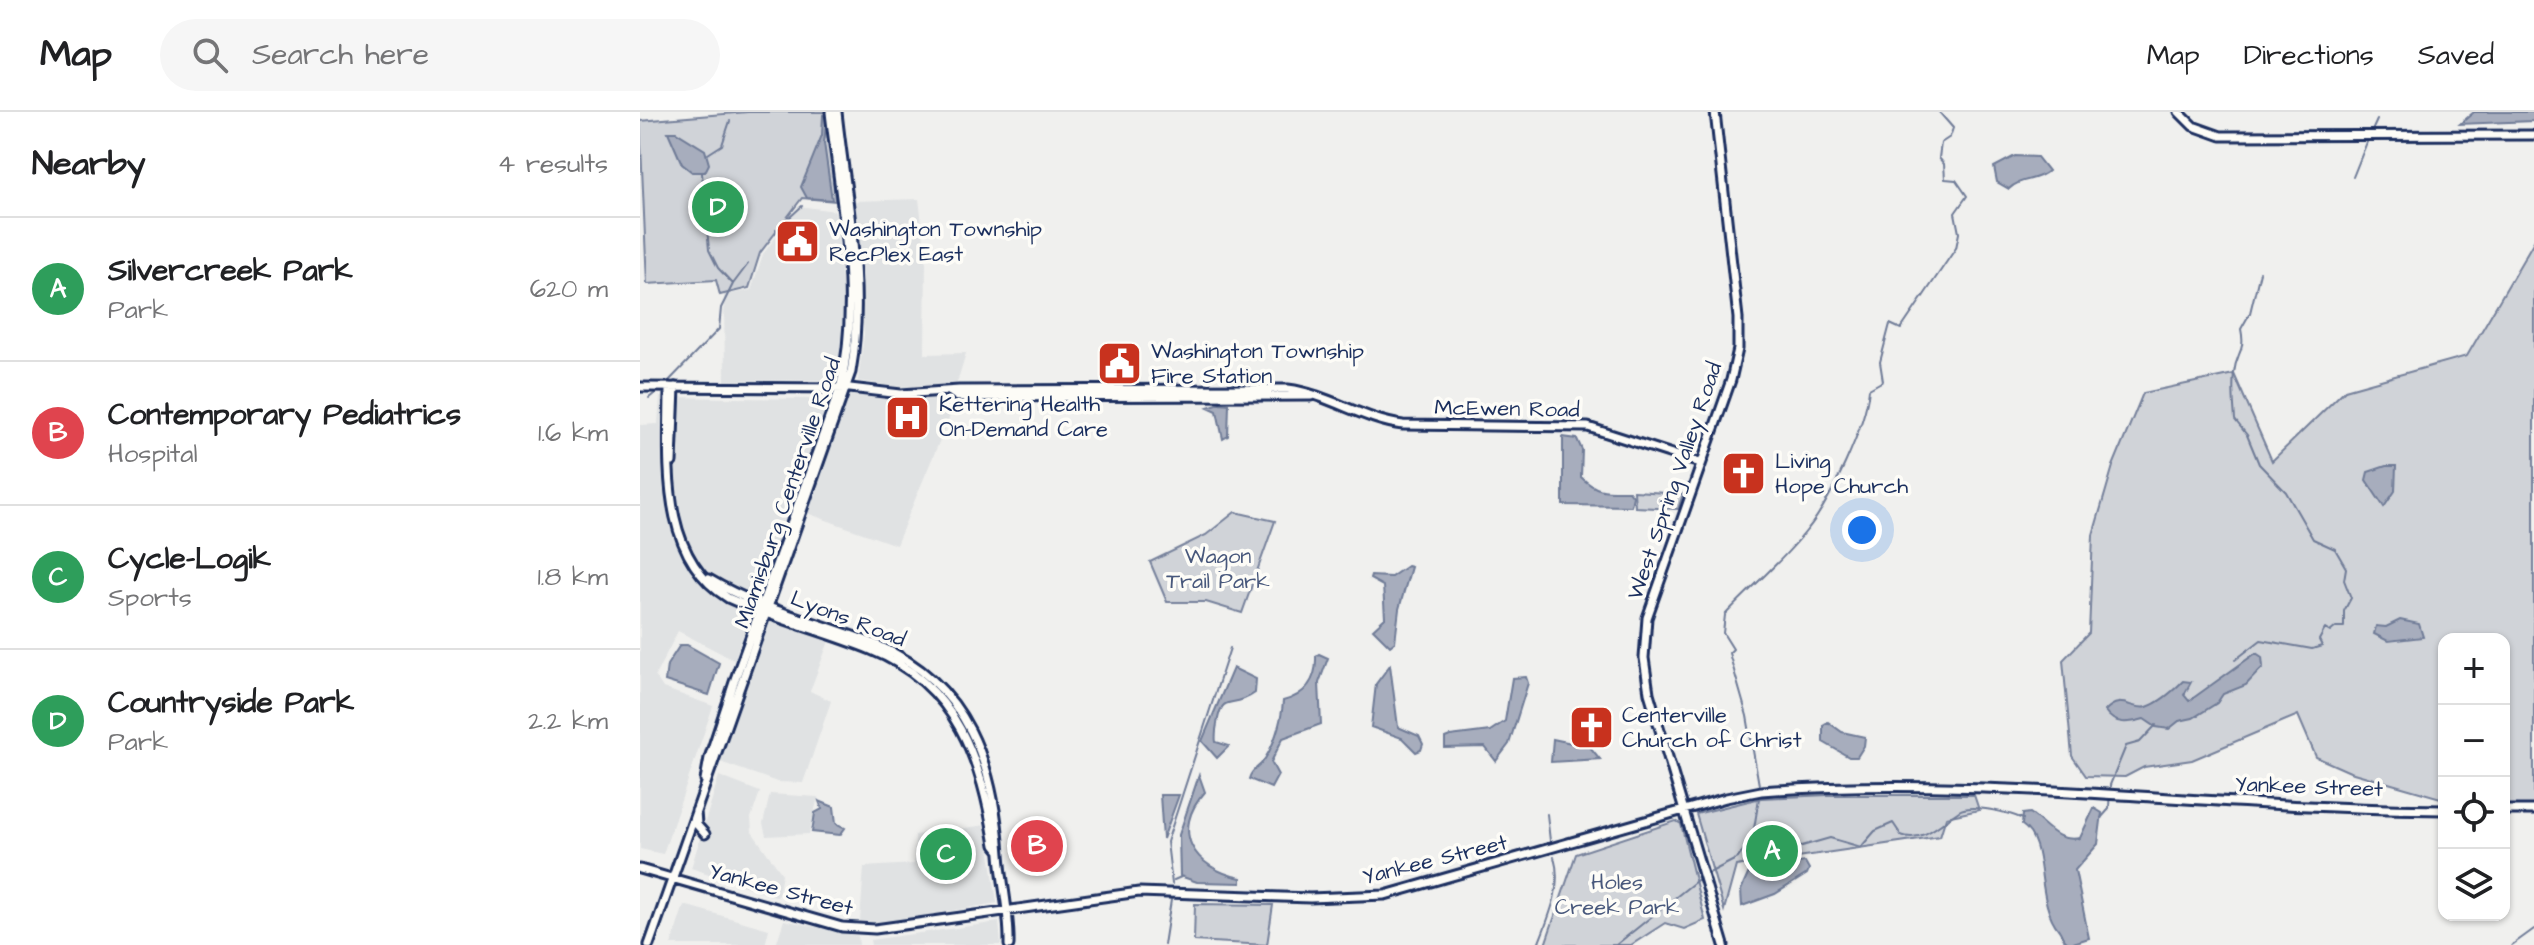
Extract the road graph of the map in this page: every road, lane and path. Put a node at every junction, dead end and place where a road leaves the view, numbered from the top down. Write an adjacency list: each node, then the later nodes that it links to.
1 (830, 112): 5 (street, Miamisburg Centerville Road)
2 (837, 112): 5 (street, Miamisburg Centerville Road)
3 (1715, 112): 10 (street, West Spring Valley Road)
4 (2179, 112): 6 (street)
5 (836, 130): 9 (street, Miamisburg Centerville Road)
6 (2534, 135)
7 (640, 387): 8 (street, McEwen Road)
8 (672, 387): 9 (street, McEwen Road); 11 (street, Lyons Road)
9 (844, 388): 10 (street, McEwen Road); 11 (street, Miamisburg Centerville Road)
10 (1700, 463): 14 (street, West Spring Valley Road)
11 (764, 610): 12 (street, Miamisburg Centerville Road); 12 (street, Miamisburg Centerville Road); 21 (street, Lyons Road)
12 (710, 765): 13 (street, Miamisburg Centerville Road)
13 (695, 809): 18 (street, Miamisburg Centerville Road); 18 (street)
14 (1683, 810): 15 (street, Yankee Street); 21 (street, Yankee Street); 24 (street, West Spring Valley Road)
15 (2438, 810)
16 (2510, 810): 17 (street)
17 (2534, 810)
18 (685, 839): 20 (street, Miamisburg Centerville Road)
19 (640, 869): 20 (street, Yankee Street)
20 (672, 879): 21 (street, Yankee Street); 22 (street, Miamisburg Centerville Road)
21 (1008, 911): 23 (street, Lyons Road)
22 (649, 945)
23 (1009, 945)
24 (1724, 945)

